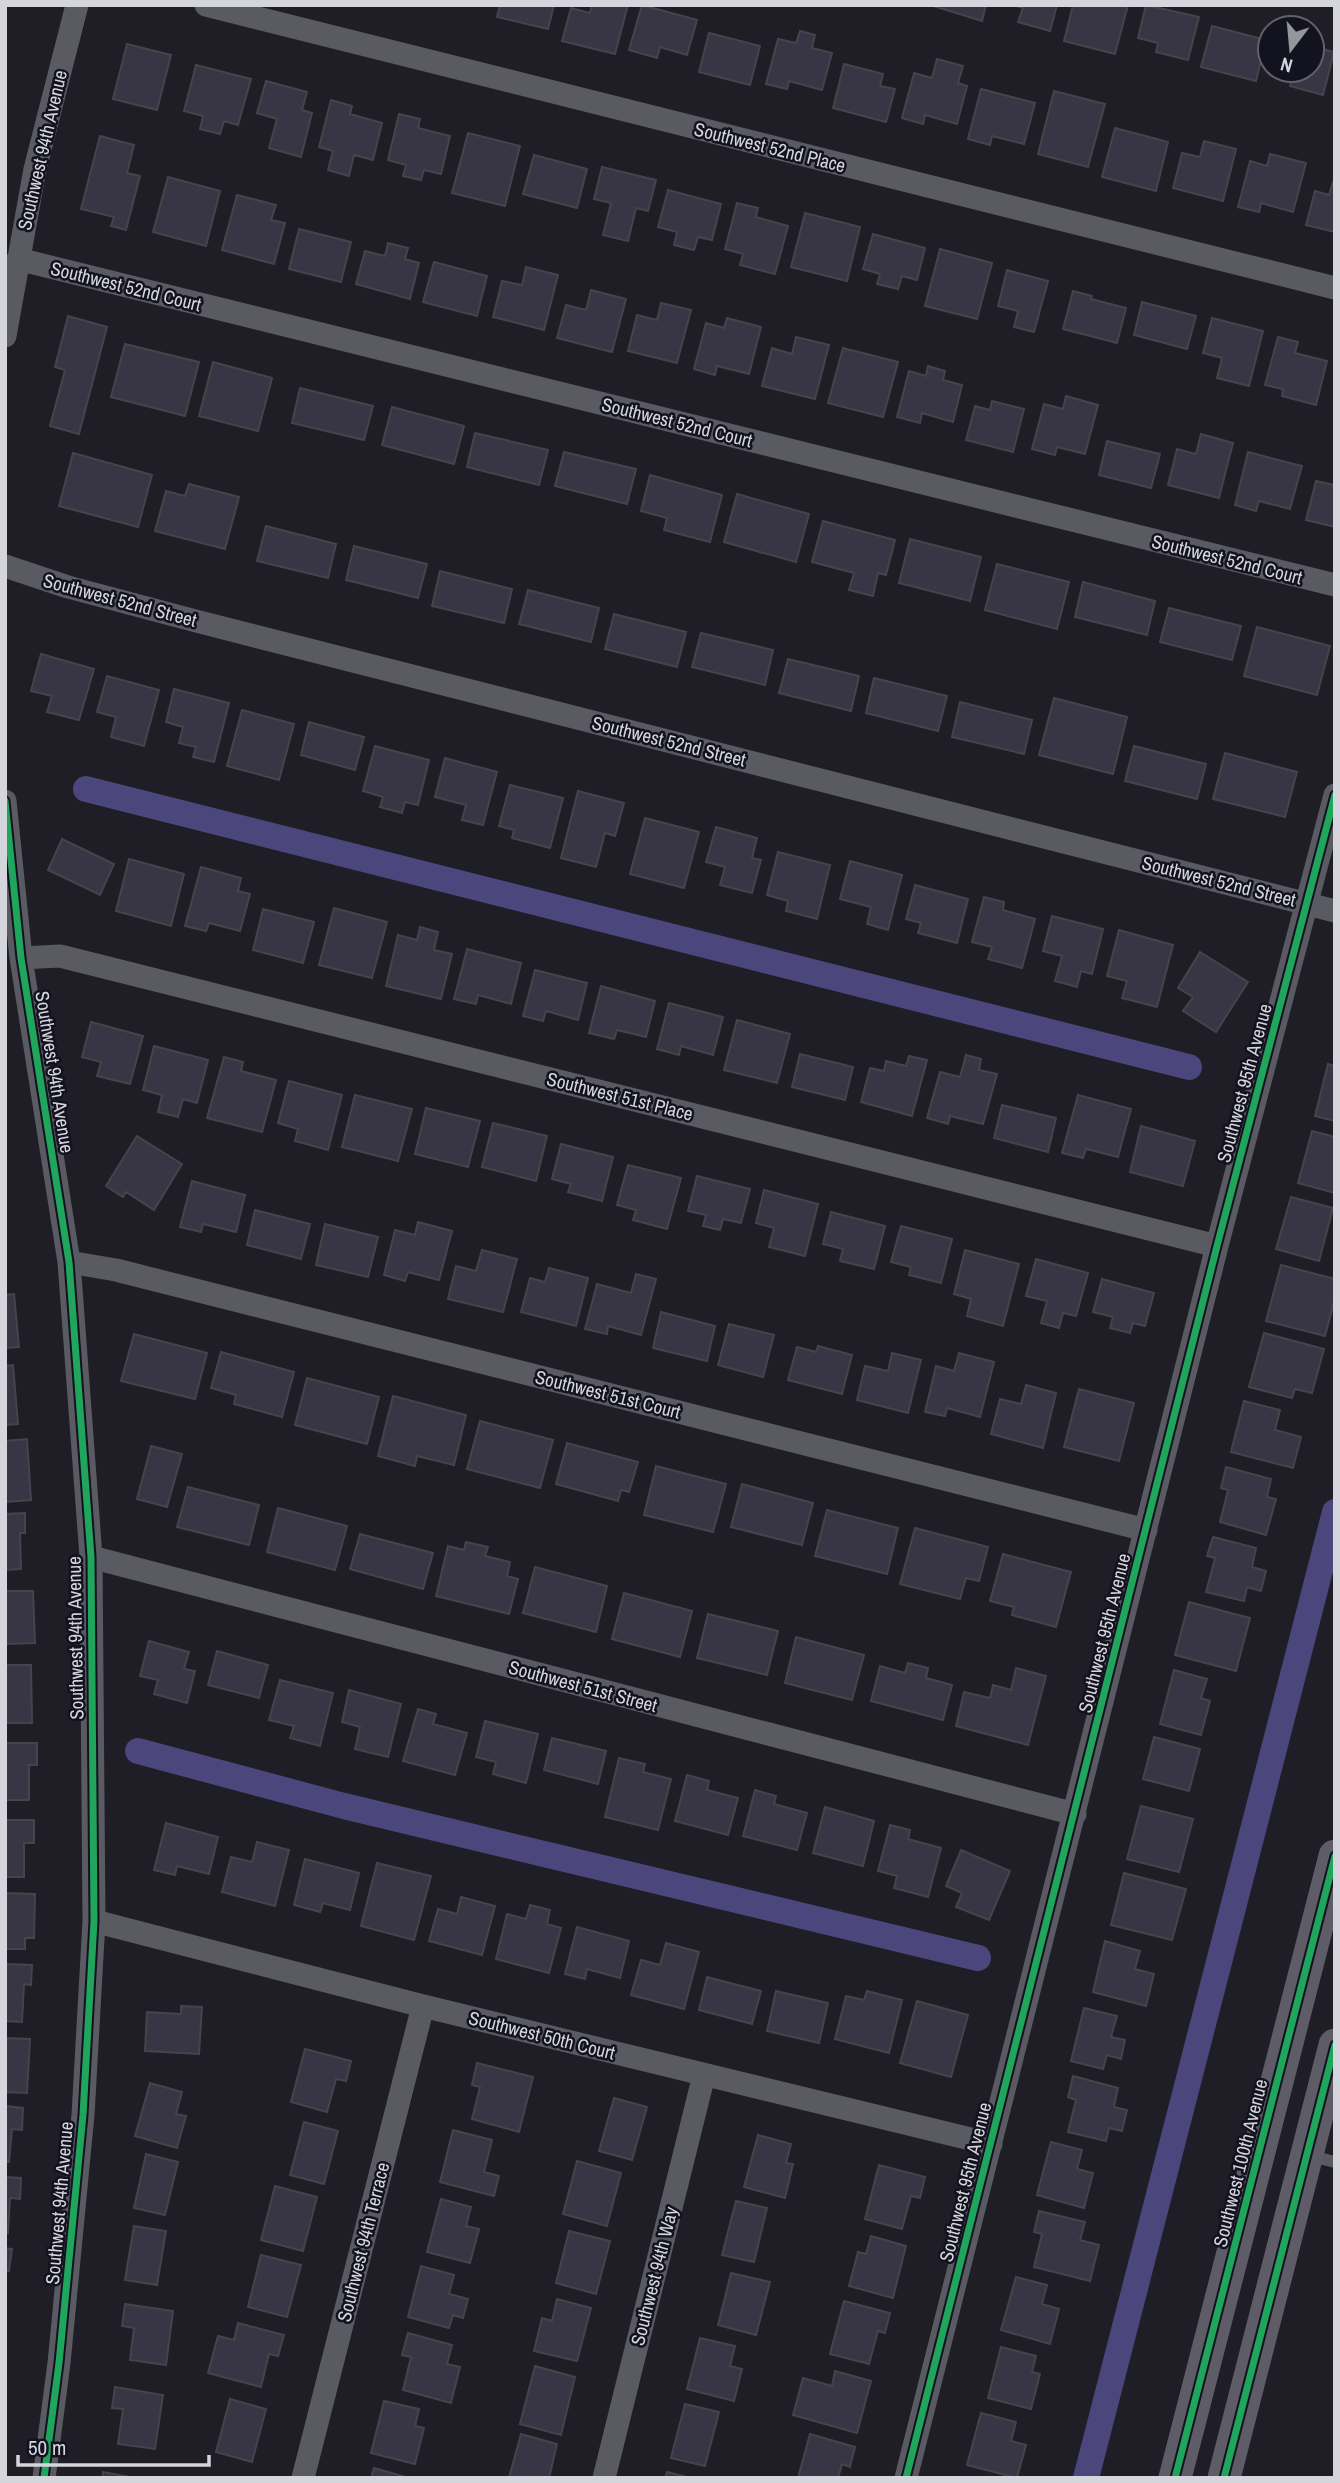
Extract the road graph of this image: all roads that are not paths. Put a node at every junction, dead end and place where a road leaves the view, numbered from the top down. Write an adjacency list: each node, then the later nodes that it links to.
1 (77, 5): 3 (street, Southwest 94th Avenue)
2 (206, 5): 4 (street, Southwest 52nd Place)
3 (18, 259): 5 (street, Southwest 94th Avenue); 7 (street, Southwest 52nd Court)
4 (1335, 288)
5 (5, 336)
6 (5, 566): 10 (street, Southwest 52nd Street)
7 (1335, 585)
8 (1335, 795): 10 (street, Southwest 95th Avenue)
9 (5, 801): 12 (street, Southwest 94th Avenue)
10 (1308, 904): 11 (street, Southwest 52nd Street); 13 (street, Southwest 95th Avenue)
11 (1335, 911)
12 (21, 958): 13 (street, Southwest 51st Place); 14 (street, Southwest 94th Avenue)
13 (1217, 1246): 15 (street, Southwest 95th Avenue)
14 (69, 1262): 15 (street, Southwest 51st Court); 16 (street, Southwest 94th Avenue)
15 (1146, 1530): 17 (street, Southwest 95th Avenue)
16 (91, 1558): 17 (street, Southwest 51st Street); 19 (street, Southwest 94th Avenue)
17 (1075, 1814): 23 (street, Southwest 95th Avenue)
18 (1335, 1856): 29 (main road, Southwest 100th Avenue)
19 (94, 1921): 20 (street, Southwest 50th Court); 25 (street, Southwest 94th Avenue)
20 (423, 2006): 22 (street, Southwest 50th Court); 26 (street, Southwest 94th Terrace)
21 (1335, 2045): 24 (main road)
22 (704, 2075): 23 (street, Southwest 50th Court); 27 (street, Southwest 94th Way)
23 (991, 2144): 28 (street, Southwest 95th Avenue)
24 (1320, 2158): 30 (main road)
25 (44, 2478)
26 (303, 2478)
27 (604, 2478)
28 (906, 2478)
29 (1175, 2478)
30 (1224, 2478)

